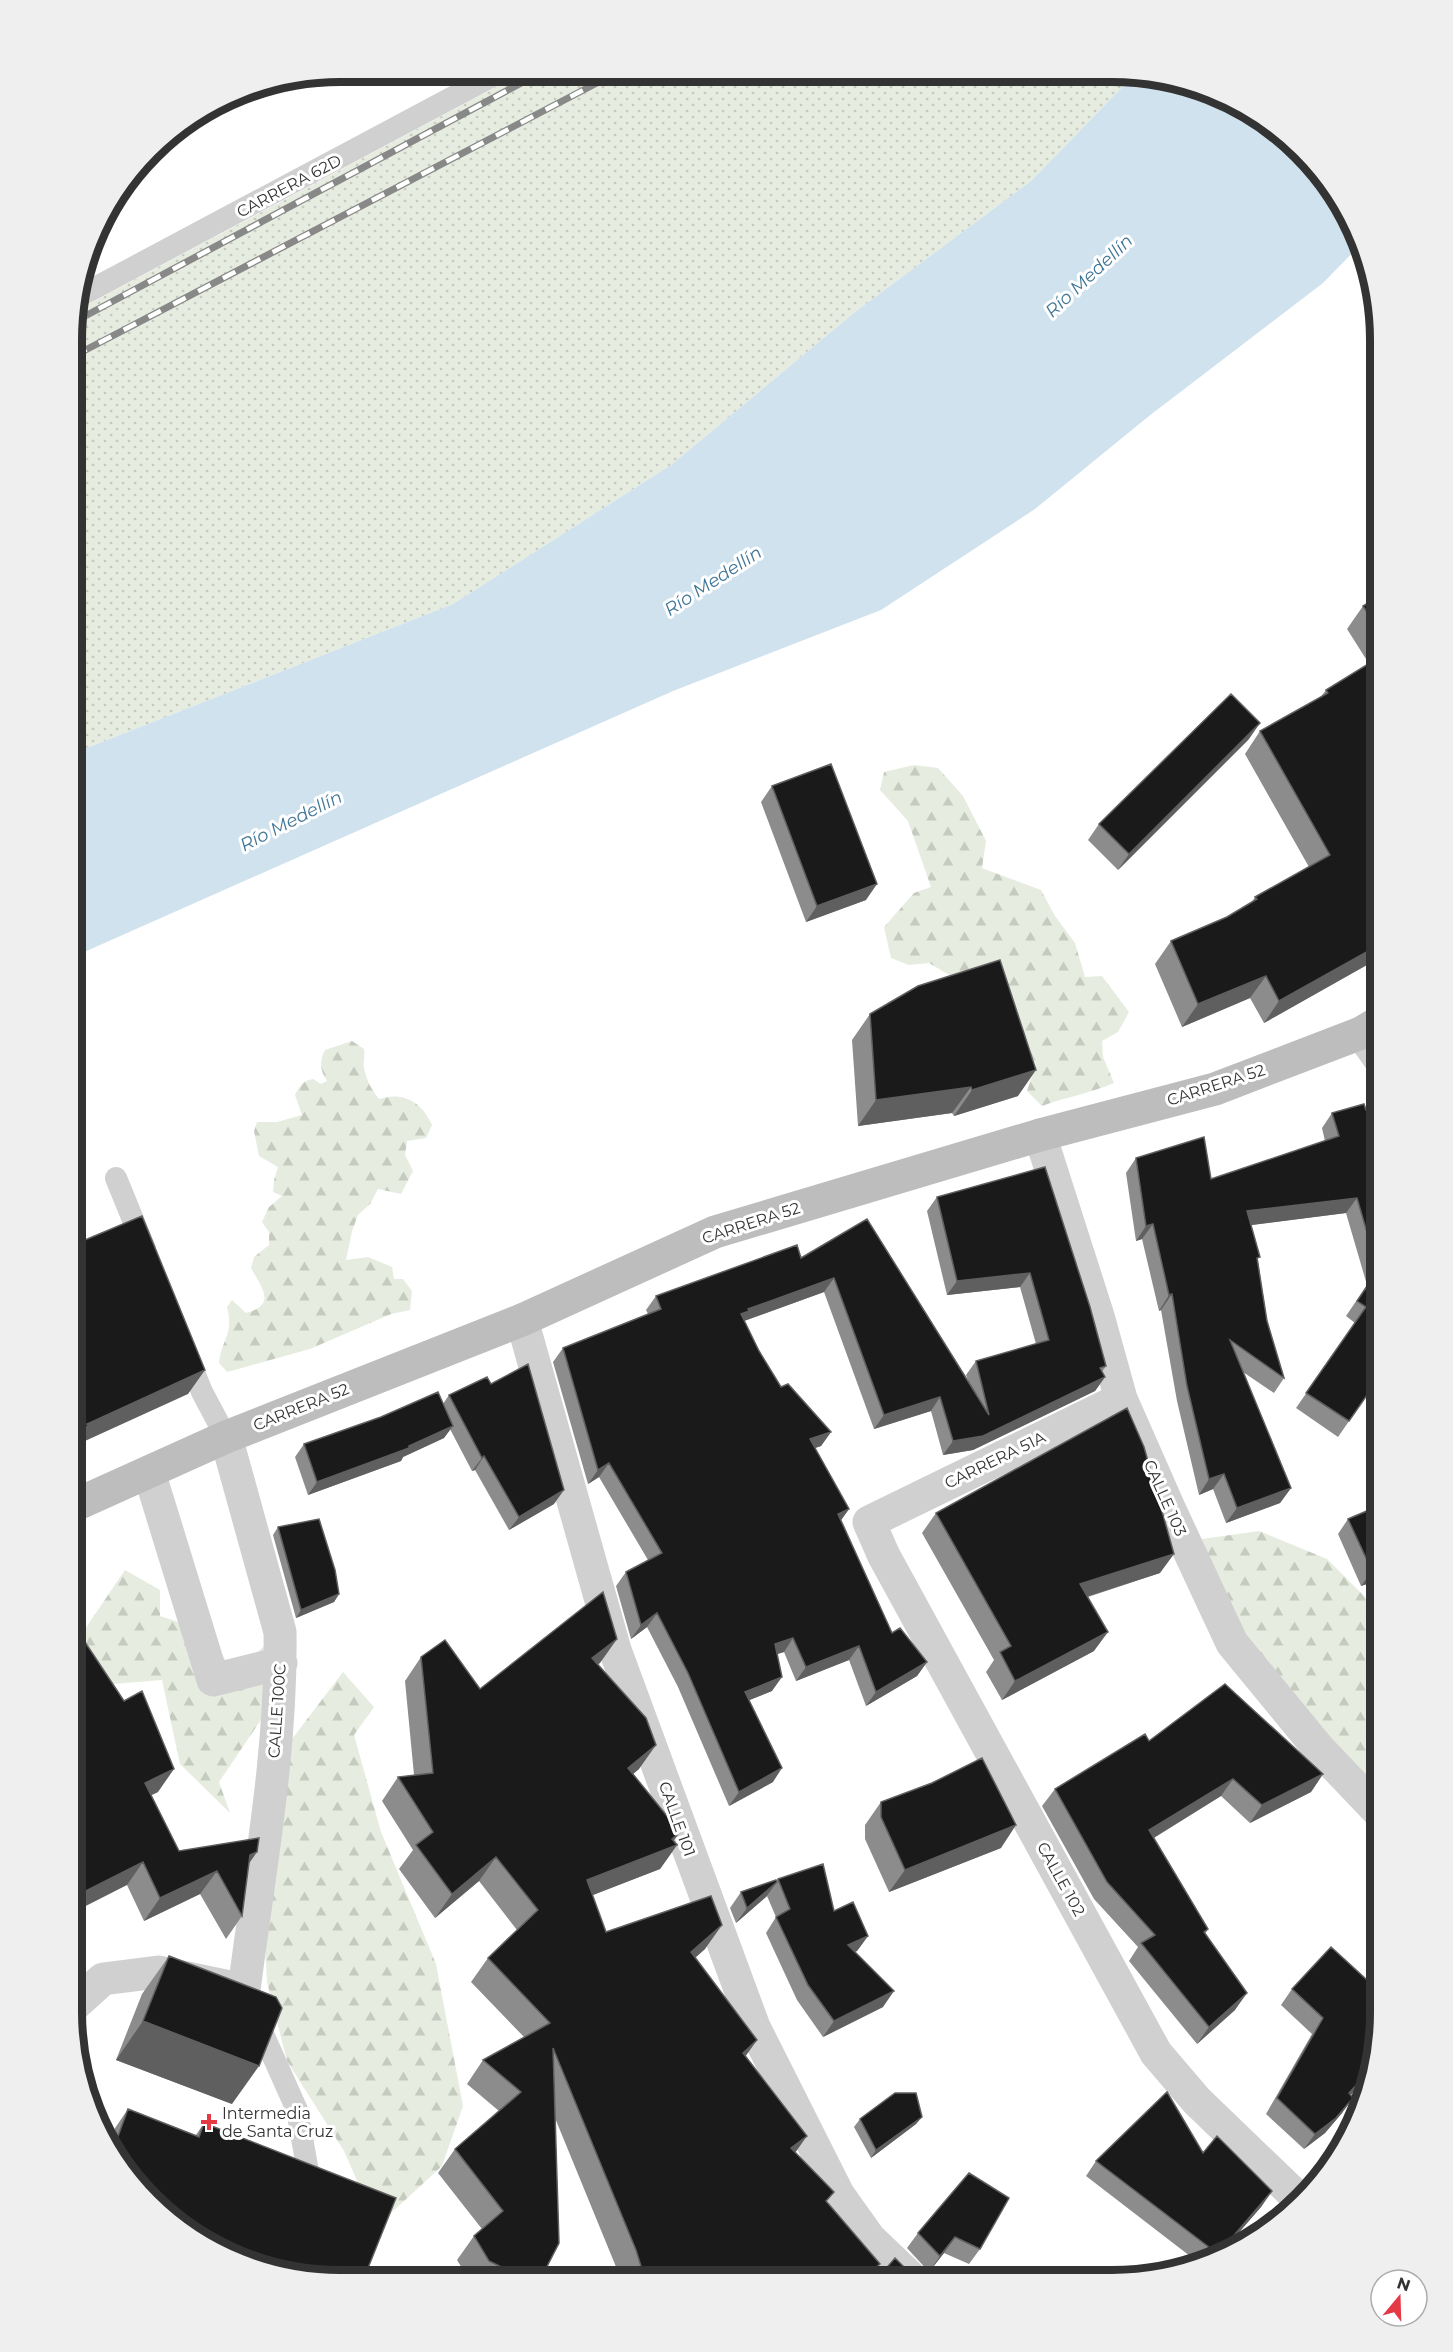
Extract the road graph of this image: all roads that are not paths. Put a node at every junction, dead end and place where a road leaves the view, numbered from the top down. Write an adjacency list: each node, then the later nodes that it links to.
1 (481, 82): 2 (lane, CARRERA 62D)
2 (87, 292)
3 (1370, 1027): 4 (main road, CARRERA 52)
4 (1040, 1135): 7 (main road, CARRERA 52); 9 (street, CALLE 103)
5 (116, 1178): 6 (lane)
6 (150, 1264)
7 (522, 1320): 10 (main road, CARRERA 52); 20 (street, CALLE 101)
8 (176, 1328): 10 (lane)
9 (1121, 1399): 13 (street, CARRERA 51A); 15 (street, CALLE 103)
10 (226, 1437): 11 (main road, CARRERA 52); 14 (street, CALLE 100C)
11 (149, 1472): 12 (main road, CARRERA 52); 14 (street)
12 (82, 1502)
13 (869, 1522): 19 (street, CALLE 102)
14 (280, 1663): 16 (street, CALLE 100C)
15 (1370, 1803)
16 (243, 1990): 17 (street); 18 (lane)
17 (82, 1998)
18 (310, 2183)
19 (1294, 2195)
20 (903, 2270)

